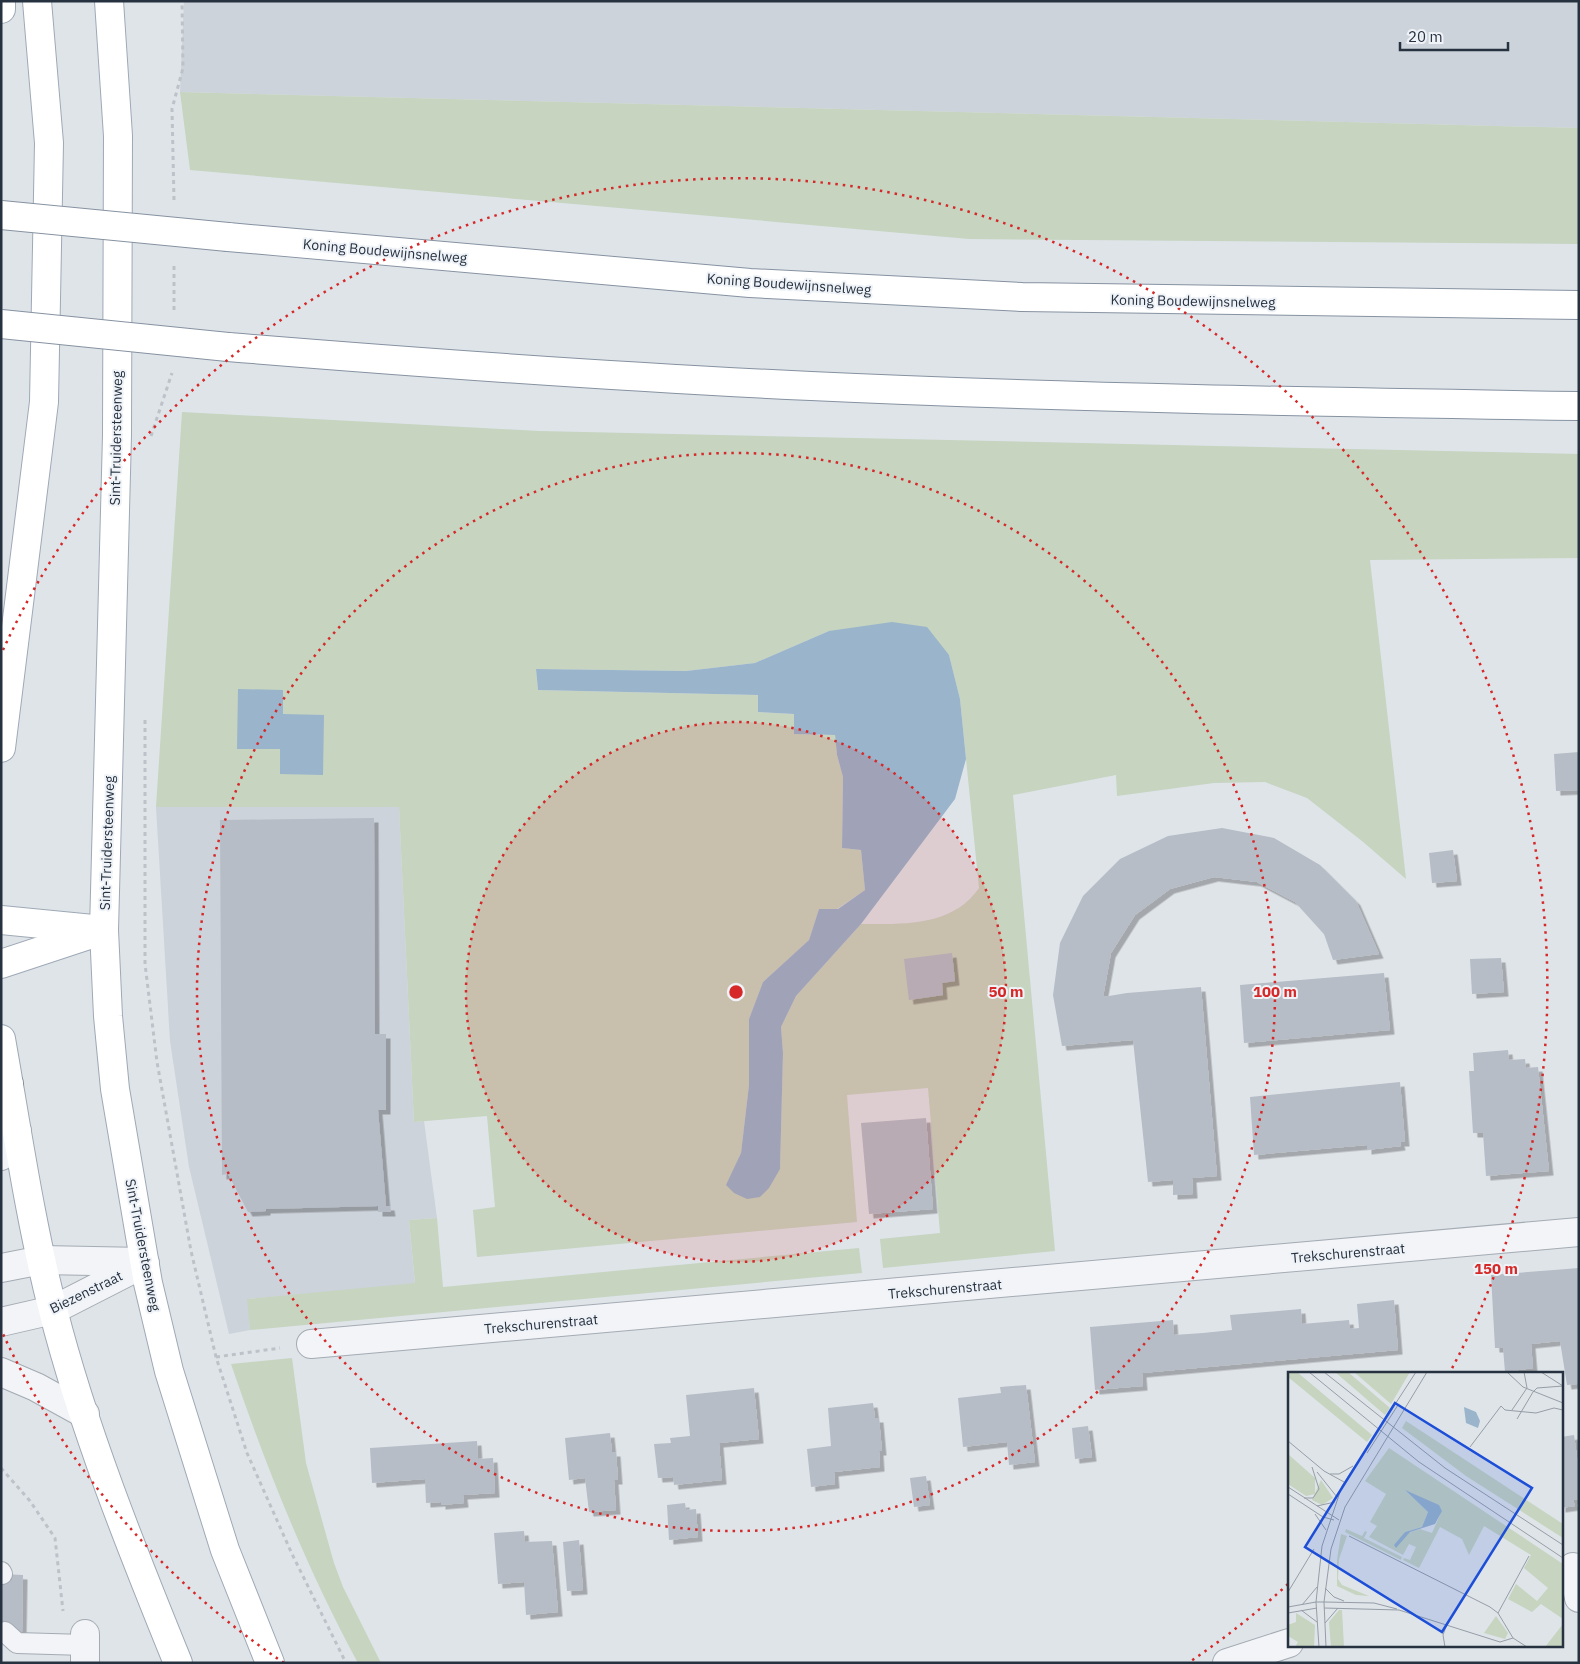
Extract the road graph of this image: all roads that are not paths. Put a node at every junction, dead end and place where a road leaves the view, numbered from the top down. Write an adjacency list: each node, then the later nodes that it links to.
1 (1, 1): 4 (main road)
2 (37, 1): 9 (main road)
3 (109, 1): 11 (main road, Sint-Truidersteenweg)
4 (1, 9)
5 (1, 215): 6 (main road, Koning Boudewijnsnelweg, bridge)
6 (1579, 305)
7 (1, 324): 8 (main road, bridge)
8 (1579, 406)
9 (1, 748)
10 (1, 920): 11 (main road)
11 (104, 930): 12 (main road); 19 (main road, Sint-Truidersteenweg)
12 (1, 964)
13 (1, 1039): 14 (main road)
14 (5, 1082): 15 (main road)
15 (17, 1131): 16 (street); 18 (main road)
16 (1, 1156)
17 (1579, 1232): 23 (street, Trekschurenstraat)
18 (42, 1260): 19 (street, Biezenstraat); 20 (street, Biezenstraat); 21 (main road)
19 (145, 1262): 21 (street, Biezenstraat); 32 (main road, Sint-Truidersteenweg)
20 (1, 1268)
21 (53, 1310): 22 (street, Biezenstraat); 25 (main road)
22 (1, 1322)
23 (311, 1344)
24 (1, 1372): 25 (street)
25 (85, 1414): 31 (main road)
26 (1571, 1568): 27 (street)
27 (1579, 1598)
28 (5, 1632): 30 (lane)
29 (1288, 1643): 33 (street)
30 (85, 1647)
31 (178, 1663)
32 (270, 1663)
33 (1227, 1663)

